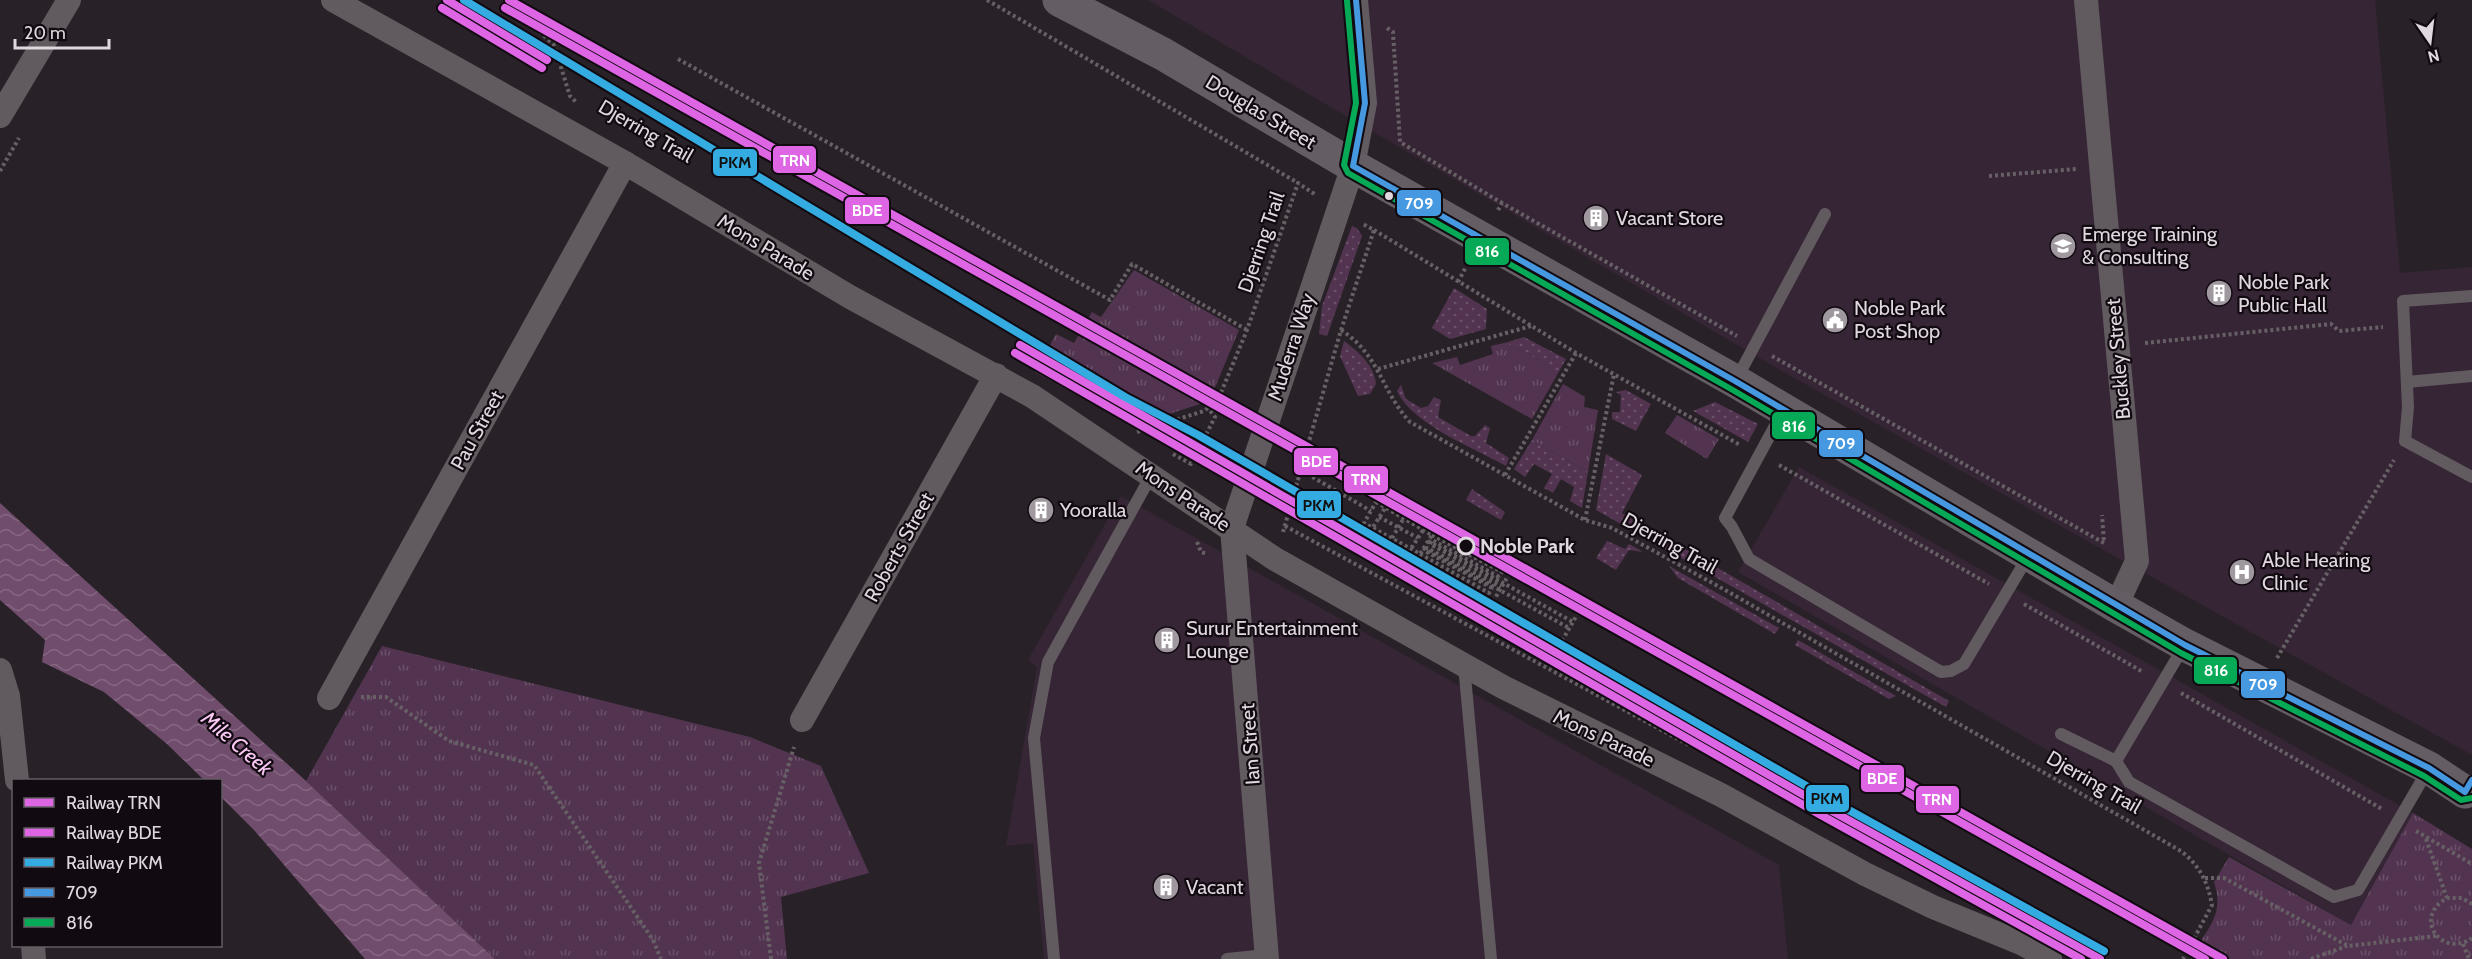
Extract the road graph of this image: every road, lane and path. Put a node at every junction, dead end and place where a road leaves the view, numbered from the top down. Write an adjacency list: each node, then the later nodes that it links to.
1 (69, 0): 11 (street)
2 (333, 0): 13 (street, Mons Parade)
3 (514, 0): 10 (path, Djerring Trail)
4 (987, 0): 19 (path)
5 (1356, 0): 14 (street, Muderra Way)
6 (2086, 0): 15 (street, Buckley Street)
7 (1077, 5): 14 (main road, Douglas Street)
8 (1384, 26): 20 (path)
9 (678, 58): 28 (path)
10 (578, 105)
11 (0, 116)
12 (2074, 158): 16 (path)
13 (625, 163): 35 (street, Mons Parade); 83 (street, Pau Street)
14 (1353, 166): 21 (street, Muderra Way); 37 (main road, Douglas Street)
15 (2100, 167): 16 (path); 31 (street, Buckley Street)
16 (2075, 170): 17 (path); 18 (path)
17 (1989, 176)
18 (2076, 181)
19 (1298, 183): 21 (path, Djerring Trail); 28 (path, Djerring Trail)
20 (1502, 203): 23 (path); 30 (path)
21 (1336, 208): 24 (path, Djerring Trail); 58 (street, Muderra Way)
22 (1825, 214): 30 (lane)
23 (1494, 217)
24 (1374, 230): 27 (path, Djerring Trail); 29 (path)
25 (2472, 296): 26 (lane)
26 (2404, 325): 31 (path); 38 (lane)
27 (1532, 326): 32 (path, Djerring Trail); 33 (path)
28 (1247, 330): 39 (path, Djerring Trail)
29 (1341, 330): 33 (path, Djerring Trail); 45 (path)
30 (1754, 346): 37 (lane); 50 (path)
31 (2117, 346): 72 (street, Buckley Street)
32 (1576, 353): 34 (path, Djerring Trail); 47 (path)
33 (1378, 369): 47 (path, Djerring Trail)
34 (1614, 374): 44 (path, Djerring Trail); 54 (path)
35 (996, 375): 46 (street, Mons Parade); 84 (street, Roberts Street)
36 (2472, 376): 38 (lane)
37 (1735, 381): 40 (main road, Douglas Street)
38 (2407, 382): 42 (lane)
39 (1208, 408): 41 (path); 43 (path)
40 (1784, 411): 44 (lane); 66 (main road, Douglas Street)
41 (1144, 438)
42 (2404, 441): 48 (lane); 82 (path)
43 (1163, 448)
44 (1760, 456): 71 (path, Djerring Trail); 71 (lane)
45 (1302, 471): 51 (path); 56 (path)
46 (1152, 474): 58 (street, Mons Parade); 104 (lane)
47 (1505, 475): 54 (path, Djerring Trail)
48 (2472, 477)
49 (1390, 500): 52 (path, bridge)
50 (2102, 507)
51 (1371, 511): 53 (path); 61 (path)
52 (1379, 517): 57 (path); 60 (path, bridge)
53 (1404, 518): 57 (path); 59 (path)
54 (1585, 520): 94 (path, Djerring Trail)
55 (1428, 521): 62 (path, bridge)
56 (1285, 526): 68 (path); 86 (path)
57 (1398, 527): 61 (path); 62 (path)
58 (1232, 528): 68 (street, Mons Parade); 101 (street, Ian Street)
59 (1432, 535): 63 (path); 70 (path, bridge)
60 (1367, 537)
61 (1392, 538): 65 (path)
62 (1418, 538): 67 (path, bridge)
63 (1428, 541): 64 (path); 75 (path)
64 (1423, 548): 65 (path); 76 (path)
65 (1420, 554): 70 (path, bridge)
66 (2030, 554): 71 (lane); 72 (main road, Douglas Street)
67 (1405, 558)
68 (1275, 559): 79 (street, Mons Parade)
69 (1512, 569): 70 (path, bridge)
70 (1502, 586): 73 (path, bridge)
71 (2006, 594): 81 (path, Djerring Trail)
72 (2116, 606): 77 (main road, Douglas Street)
73 (1490, 607)
74 (1581, 608): 75 (path)
75 (1573, 622): 76 (path)
76 (1569, 628): 78 (path)
77 (2185, 645): 81 (lane); 82 (main road, Douglas Street)
78 (1559, 646)
79 (1464, 665): 106 (lane); 107 (street, Mons Parade)
80 (0, 670): 89 (street)
81 (2162, 682): 87 (lane); 91 (path, Djerring Trail)
82 (2262, 684): 88 (main road, Douglas Street)
83 (329, 698): 102 (path)
84 (802, 720): 103 (path)
85 (2061, 734): 87 (lane)
86 (1695, 748)
87 (2116, 761): 91 (lane)
88 (2429, 768): 90 (main road, Douglas Street); 91 (lane)
89 (17, 779)
90 (2470, 791)
91 (2400, 819): 92 (path, Djerring Trail)
92 (2425, 838): 93 (path, Djerring Trail); 95 (path)
93 (2472, 864)
94 (2205, 878): 100 (path); 108 (path, Djerring Trail)
95 (2446, 898): 96 (path); 97 (path)
96 (2472, 904)
97 (2436, 936): 99 (path); 100 (path)
98 (2472, 938): 99 (path)
99 (2463, 944): 110 (path)
100 (2348, 946): 109 (path)
101 (1267, 957): 105 (lane)
102 (661, 959)
103 (771, 959)
104 (1053, 959)
105 (1227, 959)
106 (1491, 959)
107 (2050, 959)
108 (2183, 959)
109 (2311, 959)
110 (2469, 959)

